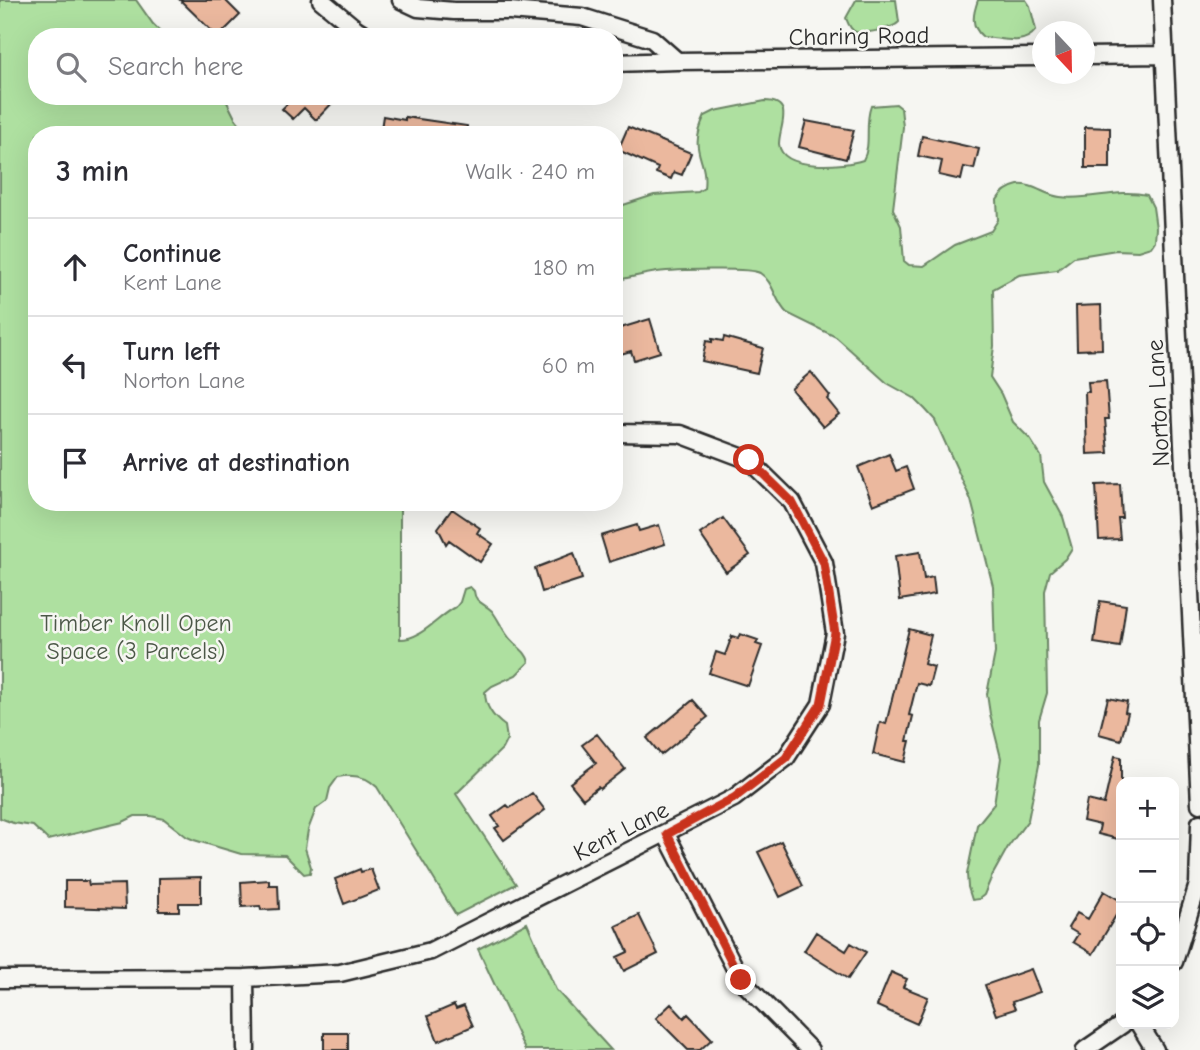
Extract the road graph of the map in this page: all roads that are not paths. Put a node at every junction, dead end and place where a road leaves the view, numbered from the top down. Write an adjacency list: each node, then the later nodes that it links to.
1 (321, 0): 4 (street)
2 (401, 0): 5 (street)
3 (1162, 0): 7 (street, Norton Lane)
4 (355, 28)
5 (619, 28)
6 (623, 29): 10 (street)
7 (1163, 55): 8 (street); 13 (street, Norton Lane)
8 (1095, 56)
9 (1032, 57): 10 (street, Charing Road)
10 (677, 61): 11 (street, Charing Road)
11 (623, 63)
12 (623, 433): 15 (street, Kent Lane)
13 (1200, 804)
14 (1200, 823): 16 (street)
15 (667, 834): 17 (street, Kent Lane); 22 (street)
16 (1179, 946)
17 (245, 978): 18 (street, Kent Lane); 21 (street)
18 (0, 979)
19 (1116, 1029): 23 (street)
20 (1142, 1029): 24 (street)
21 (246, 1050)
22 (810, 1050)
23 (1085, 1050)
24 (1155, 1050)

